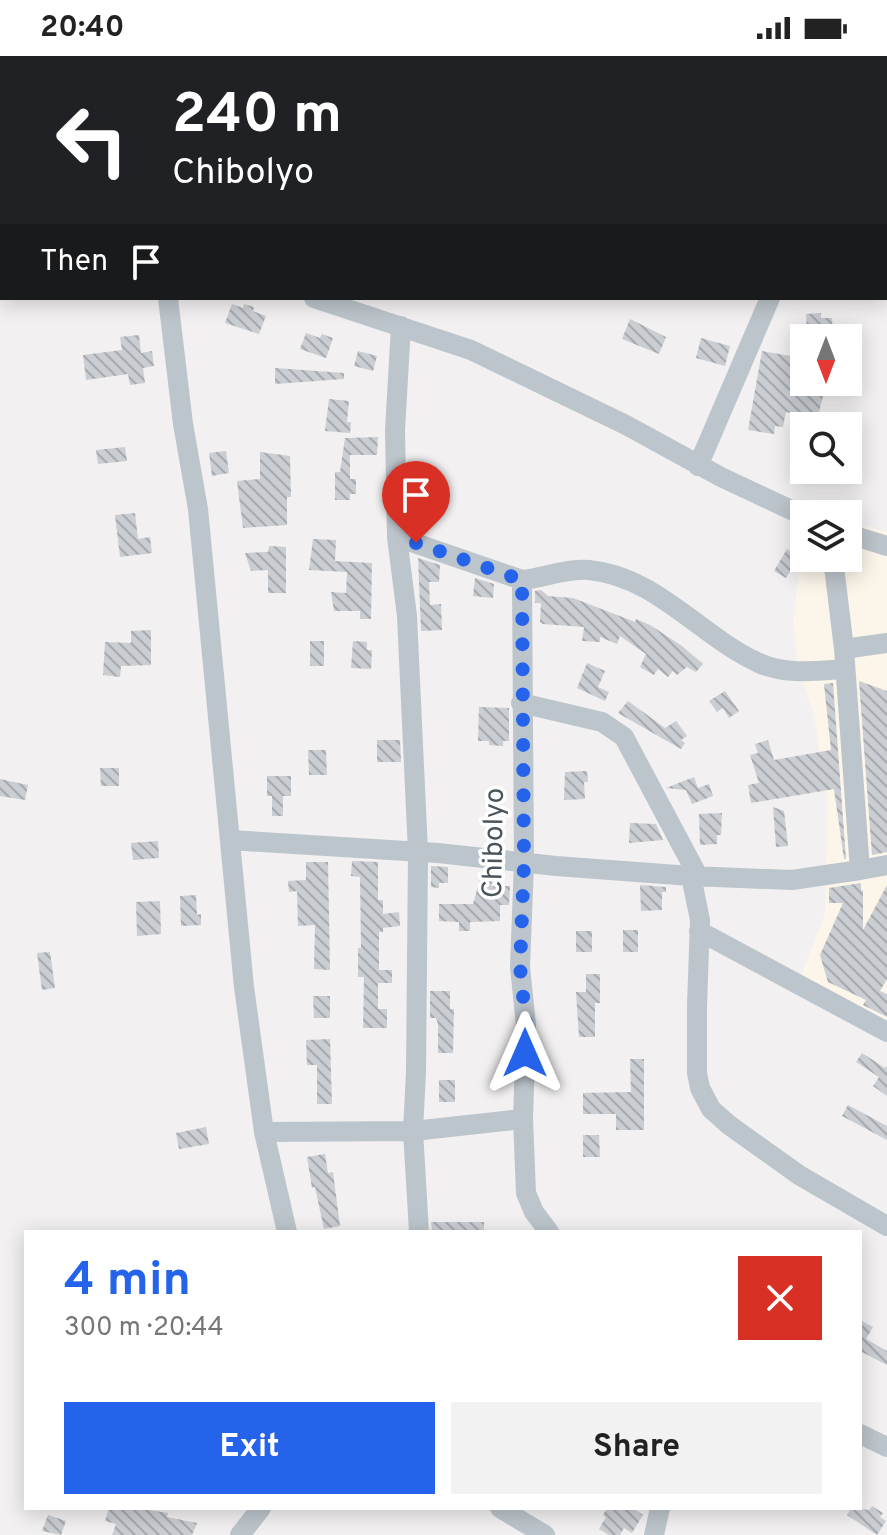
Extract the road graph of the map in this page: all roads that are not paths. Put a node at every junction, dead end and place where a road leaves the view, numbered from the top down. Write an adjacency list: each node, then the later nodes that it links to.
1 (168, 300): 15 (street)
2 (320, 300): 4 (street)
3 (769, 300): 5 (street)
4 (401, 326): 5 (street); 7 (street)
5 (698, 466): 6 (street)
6 (790, 509)
7 (397, 537): 11 (street); 16 (street)
8 (862, 538): 9 (street)
9 (887, 546)
10 (835, 572): 13 (street)
11 (522, 580): 13 (street); 14 (street, Chibolyo)
12 (887, 643): 13 (street)
13 (844, 659): 19 (street)
14 (521, 703): 17 (street, Chibolyo); 20 (street)
15 (230, 840): 16 (street); 25 (street)
16 (418, 852): 17 (street); 24 (street)
17 (524, 863): 20 (street); 23 (street, Chibolyo)
18 (887, 865): 19 (street)
19 (860, 870): 20 (street)
20 (694, 876): 21 (street)
21 (699, 931): 22 (street); 26 (street)
22 (887, 1032)
23 (523, 1119): 24 (street); 29 (street, Chibolyo)
24 (413, 1131): 25 (street); 28 (street)
25 (264, 1132): 27 (street)
26 (887, 1226)
27 (287, 1230)
28 (419, 1230)
29 (548, 1230)
30 (862, 1435): 31 (street)
31 (887, 1447)
32 (259, 1510): 35 (street)
33 (503, 1510): 36 (street)
34 (660, 1510): 37 (street)
35 (240, 1535)
36 (545, 1535)
37 (654, 1535)

